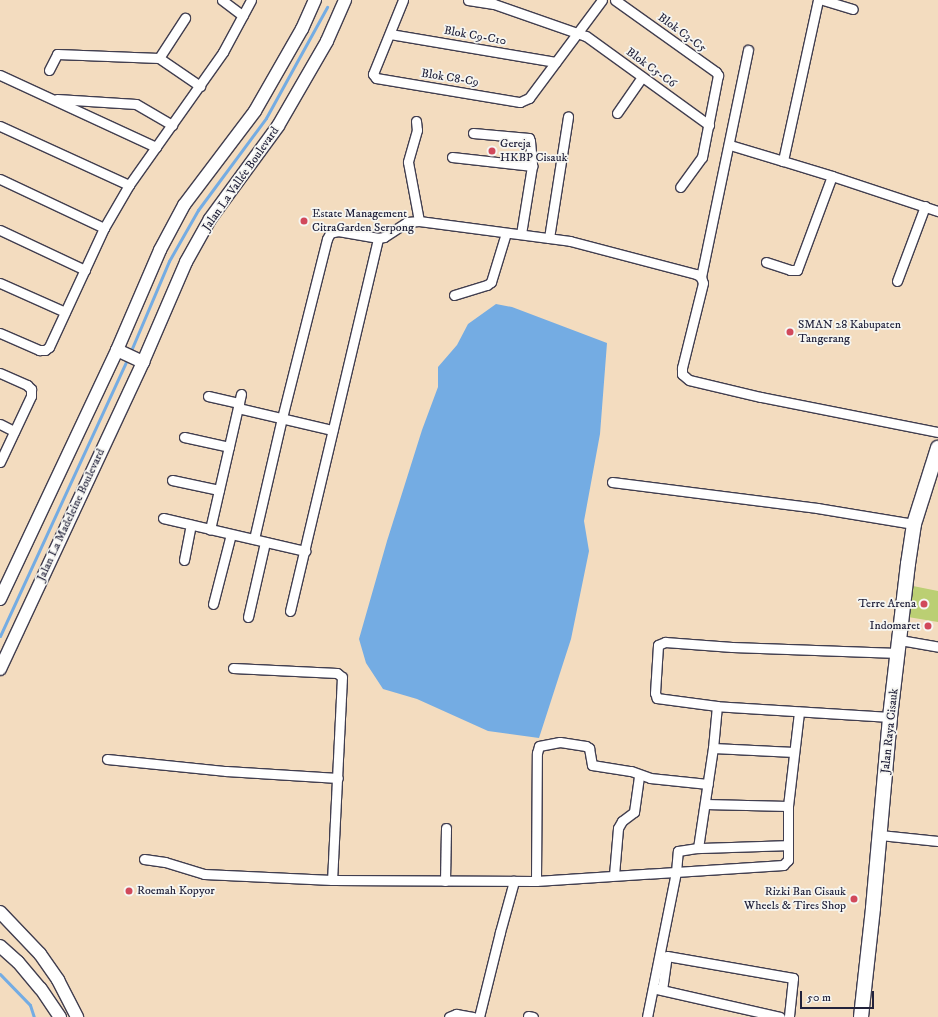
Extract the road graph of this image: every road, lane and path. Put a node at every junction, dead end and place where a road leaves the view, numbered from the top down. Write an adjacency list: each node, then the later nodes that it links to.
1 (222, 0): 12 (street)
2 (251, 0): 12 (street)
3 (315, 0): 57 (street)
4 (345, 0): 58 (street, Jalan La Vallée Boulevard)
5 (404, 0): 15 (street)
6 (468, 0): 14 (street, Blok C5-C6)
7 (602, 0): 14 (street)
8 (615, 0): 28 (street, Blok C3-C5)
9 (818, 0): 34 (street)
10 (824, 0): 11 (street)
11 (853, 9)
12 (243, 16): 22 (street)
13 (185, 18): 17 (street)
14 (578, 33): 18 (street); 21 (street, Blok C5-C6)
15 (390, 34): 18 (street, Blok C9-C10); 18 (street, Blok C8-C9)
16 (748, 50): 31 (street)
17 (159, 58): 19 (street); 22 (street)
18 (556, 62)
19 (49, 70)
20 (0, 75): 23 (street)
21 (642, 77): 24 (street); 28 (street, Blok C5-C6)
22 (200, 86): 27 (street)
23 (51, 99): 27 (street); 32 (street)
24 (617, 113)
25 (568, 116): 48 (street)
26 (416, 121): 42 (street)
27 (172, 125): 32 (street)
28 (709, 125): 39 (street)
29 (0, 126): 38 (street)
30 (473, 132): 35 (street)
31 (730, 145): 34 (street); 51 (street)
32 (156, 147): 38 (street)
33 (452, 157): 35 (street)
34 (783, 161): 36 (street)
35 (532, 166): 46 (street)
36 (832, 176): 40 (street); 49 (street)
37 (0, 179): 43 (street)
38 (129, 185): 43 (street)
39 (680, 188)
40 (925, 206): 41 (street); 52 (street)
41 (938, 211)
42 (419, 221): 45 (street); 47 (street)
43 (104, 228): 50 (street)
44 (0, 230): 50 (street)
45 (506, 233): 46 (street); 54 (street)
46 (521, 234): 48 (street)
47 (378, 238): 62 (street); 64 (street)
48 (549, 238): 51 (street)
49 (766, 262)
50 (85, 270): 55 (street)
51 (701, 277): 66 (street)
52 (897, 281)
53 (0, 283): 55 (street)
54 (454, 295)
55 (65, 312): 56 (street)
56 (0, 333)
57 (117, 350): 58 (street); 83 (street)
58 (143, 362): 90 (street, Jalan La Madeleine Boulevard)
59 (0, 372): 65 (street)
60 (208, 396): 61 (street)
61 (239, 402): 62 (street); 68 (street)
62 (282, 418): 64 (street); 79 (street)
63 (0, 424): 65 (street)
64 (332, 430): 81 (street)
65 (14, 431): 70 (street)
66 (938, 432)
67 (184, 437): 68 (street)
68 (229, 447): 73 (street)
69 (938, 448): 76 (main road, Jalan Raya Cisauk)
70 (0, 462)
71 (172, 480): 73 (street)
72 (612, 482): 76 (street)
73 (219, 490): 77 (street)
74 (163, 518): 75 (street)
75 (191, 524): 77 (street); 82 (street)
76 (914, 524): 87 (main road, Jalan Raya Cisauk)
77 (210, 529): 78 (street)
78 (231, 534): 79 (street); 84 (street)
79 (254, 539): 80 (street)
80 (265, 542): 81 (street); 86 (street)
81 (305, 551): 85 (street)
82 (184, 560)
83 (0, 599)
84 (213, 604)
85 (290, 611)
86 (248, 617)
87 (899, 646): 88 (street); 91 (street); 93 (main road, Jalan Raya Cisauk)
88 (938, 647)
89 (233, 668): 98 (street)
90 (0, 669)
91 (717, 706): 92 (street); 94 (street)
92 (799, 712): 93 (street); 95 (street)
93 (890, 717): 103 (main road, Jalan Raya Cisauk)
94 (713, 748): 95 (street); 99 (street)
95 (794, 752): 101 (street)
96 (107, 759): 98 (street)
97 (639, 775): 99 (street); 109 (street); 113 (street)
98 (338, 778): 110 (street)
99 (708, 784): 100 (street)
100 (705, 804): 101 (street); 106 (street)
101 (788, 806): 105 (street)
102 (446, 828): 111 (street)
103 (880, 835): 104 (street); 125 (main road, Jalan Raya Cisauk)
104 (938, 841)
105 (787, 846): 106 (street); 108 (street)
106 (698, 848): 108 (street)
107 (144, 859): 110 (street)
108 (676, 872): 109 (street); 116 (street)
109 (614, 876): 113 (street)
110 (332, 880): 111 (street)
111 (445, 881): 112 (street)
112 (514, 881): 113 (street); 121 (street)
113 (536, 881)
114 (0, 912): 118 (street)
115 (0, 946): 117 (street)
116 (657, 989): 122 (street); 123 (street); 124 (street)
117 (60, 1017)
118 (77, 1017)
119 (449, 1017): 120 (street)
120 (473, 1017)
121 (479, 1017)
122 (647, 1017)
123 (780, 1017)
124 (789, 1017)
125 (861, 1017)

